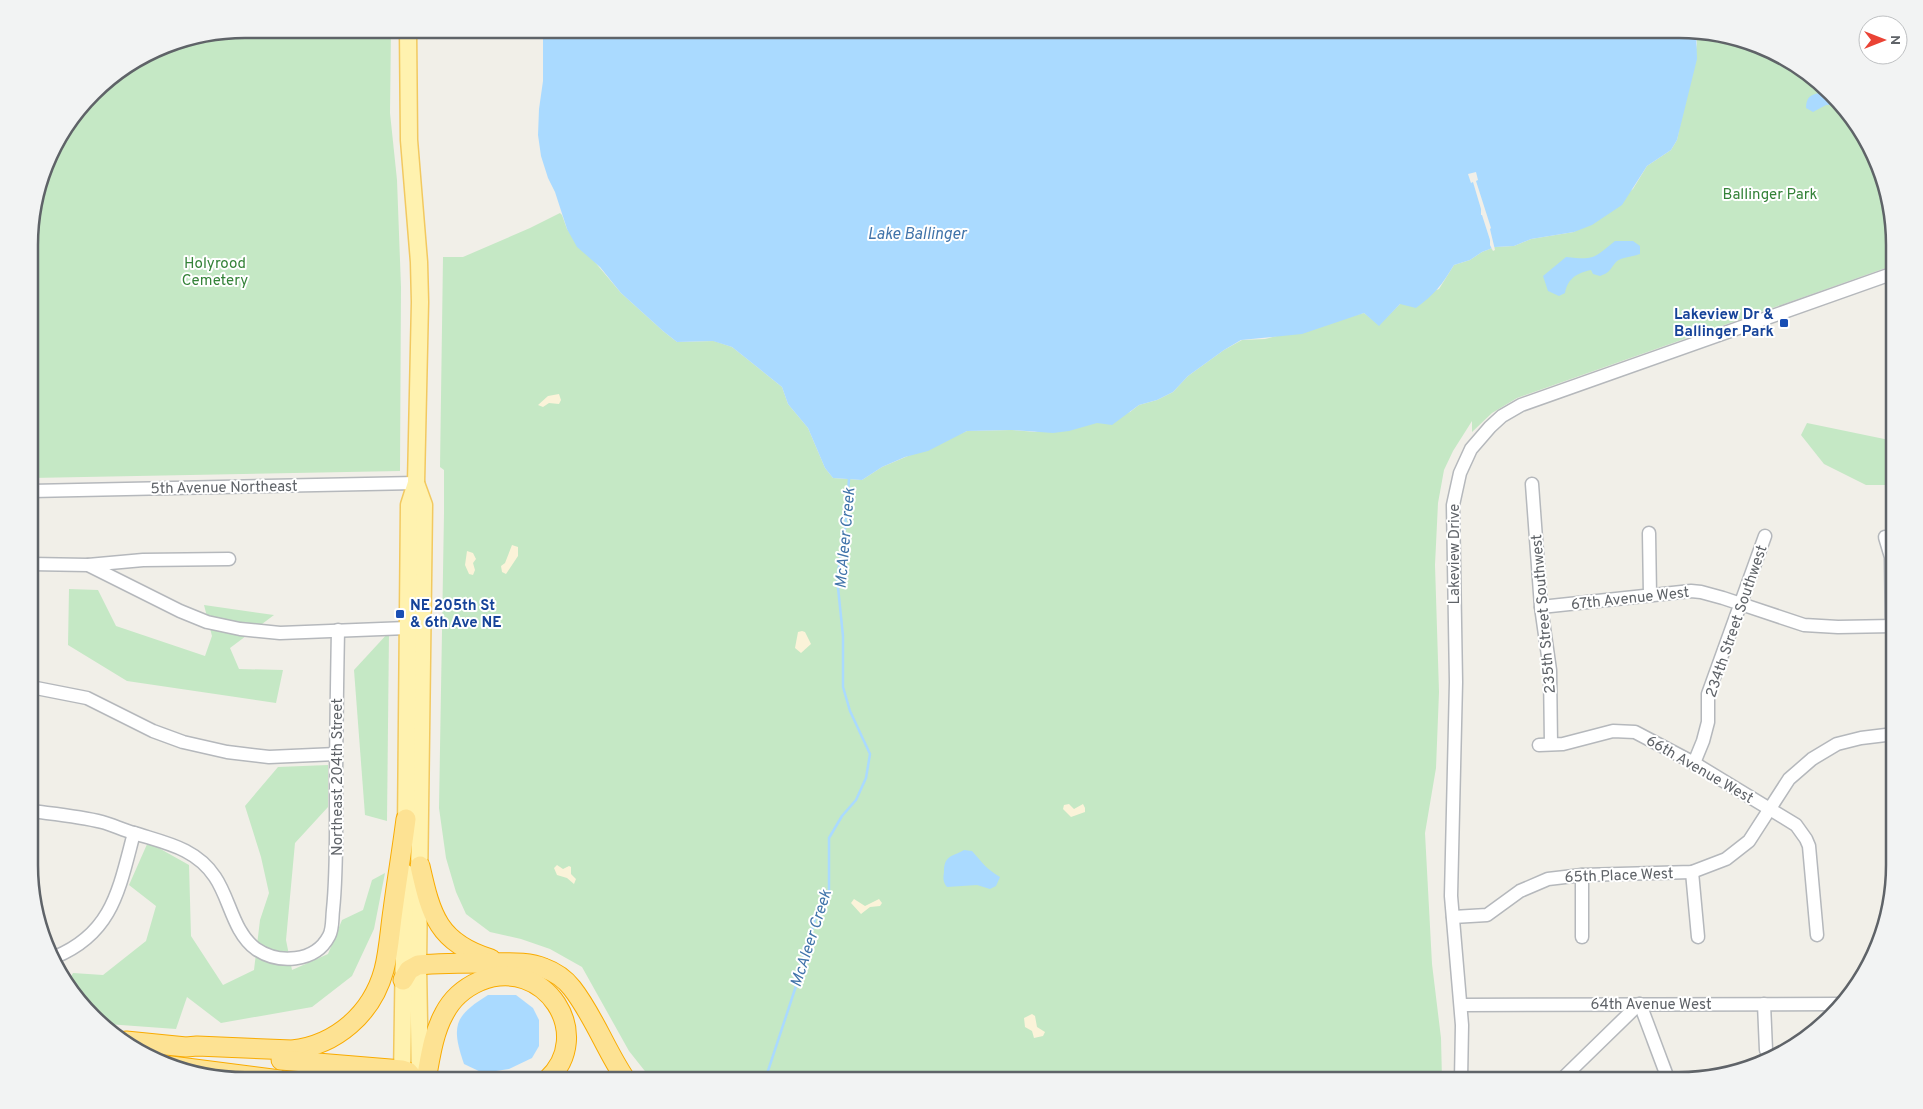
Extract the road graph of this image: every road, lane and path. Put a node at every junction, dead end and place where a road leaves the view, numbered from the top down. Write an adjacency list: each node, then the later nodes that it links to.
1 (408, 38): 3 (main road)
2 (1886, 276): 33 (street, Lakeview Drive)
3 (416, 483): 5 (street, 5th Avenue Northeast); 13 (main road); 18 (main road)
4 (1532, 484): 16 (street, 235th Street Southwest)
5 (38, 491)
6 (1649, 533): 14 (street)
7 (1765, 536): 15 (street, 234th Street Southwest)
8 (1885, 537): 9 (street)
9 (1886, 540)
10 (230, 559): 12 (street)
11 (38, 564): 12 (street)
12 (88, 565): 19 (street)
13 (423, 587): 18 (main road); 20 (main road)
14 (1650, 595): 15 (street, 67th Avenue West); 16 (street, 67th Avenue West)
15 (1741, 605): 17 (street, 67th Avenue West); 25 (street, 234th Street Southwest)
16 (1542, 607): 23 (street, 235th Street Southwest)
17 (1886, 626)
18 (407, 628): 19 (street); 20 (main road); 28 (main road)
19 (338, 630): 24 (street, Northeast 204th Street)
20 (423, 649): 30 (main road)
21 (38, 689): 24 (street)
22 (1886, 735): 26 (street, 66th Avenue West)
23 (1545, 744): 25 (street, 66th Avenue West)
24 (336, 754): 29 (street, Northeast 204th Street)
25 (1694, 763): 26 (street, 66th Avenue West)
26 (1769, 809): 31 (street, 65th Place West); 34 (street)
27 (38, 813): 29 (street)
28 (406, 820): 40 (main road); 46 (highway)
29 (134, 833): 37 (street)
30 (420, 866): 38 (highway); 39 (main road)
31 (1692, 872): 32 (street, 65th Place West); 36 (street)
32 (1582, 875): 33 (street, 65th Place West); 35 (street)
33 (1453, 917): 44 (street, Lakeview Drive)
34 (1817, 935)
35 (1582, 937)
36 (1698, 937)
37 (59, 955)
38 (511, 963): 39 (highway); 53 (highway)
39 (418, 965): 40 (highway); 50 (main road)
40 (403, 980): 49 (main road)
41 (1639, 1004): 42 (street, 64th Avenue West); 44 (street, 64th Avenue West); 55 (street); 56 (street)
42 (1764, 1004): 43 (street, 64th Avenue West); 47 (street)
43 (1831, 1004)
44 (1461, 1005): 54 (street, Lakeview Drive)
45 (138, 1042): 46 (highway)
46 (186, 1047): 48 (highway)
47 (1766, 1050)
48 (362, 1072)
49 (406, 1072)
50 (420, 1072)
51 (428, 1072): 52 (highway)
52 (554, 1072)
53 (621, 1072)
54 (1461, 1072)
55 (1569, 1072)
56 (1665, 1072)

